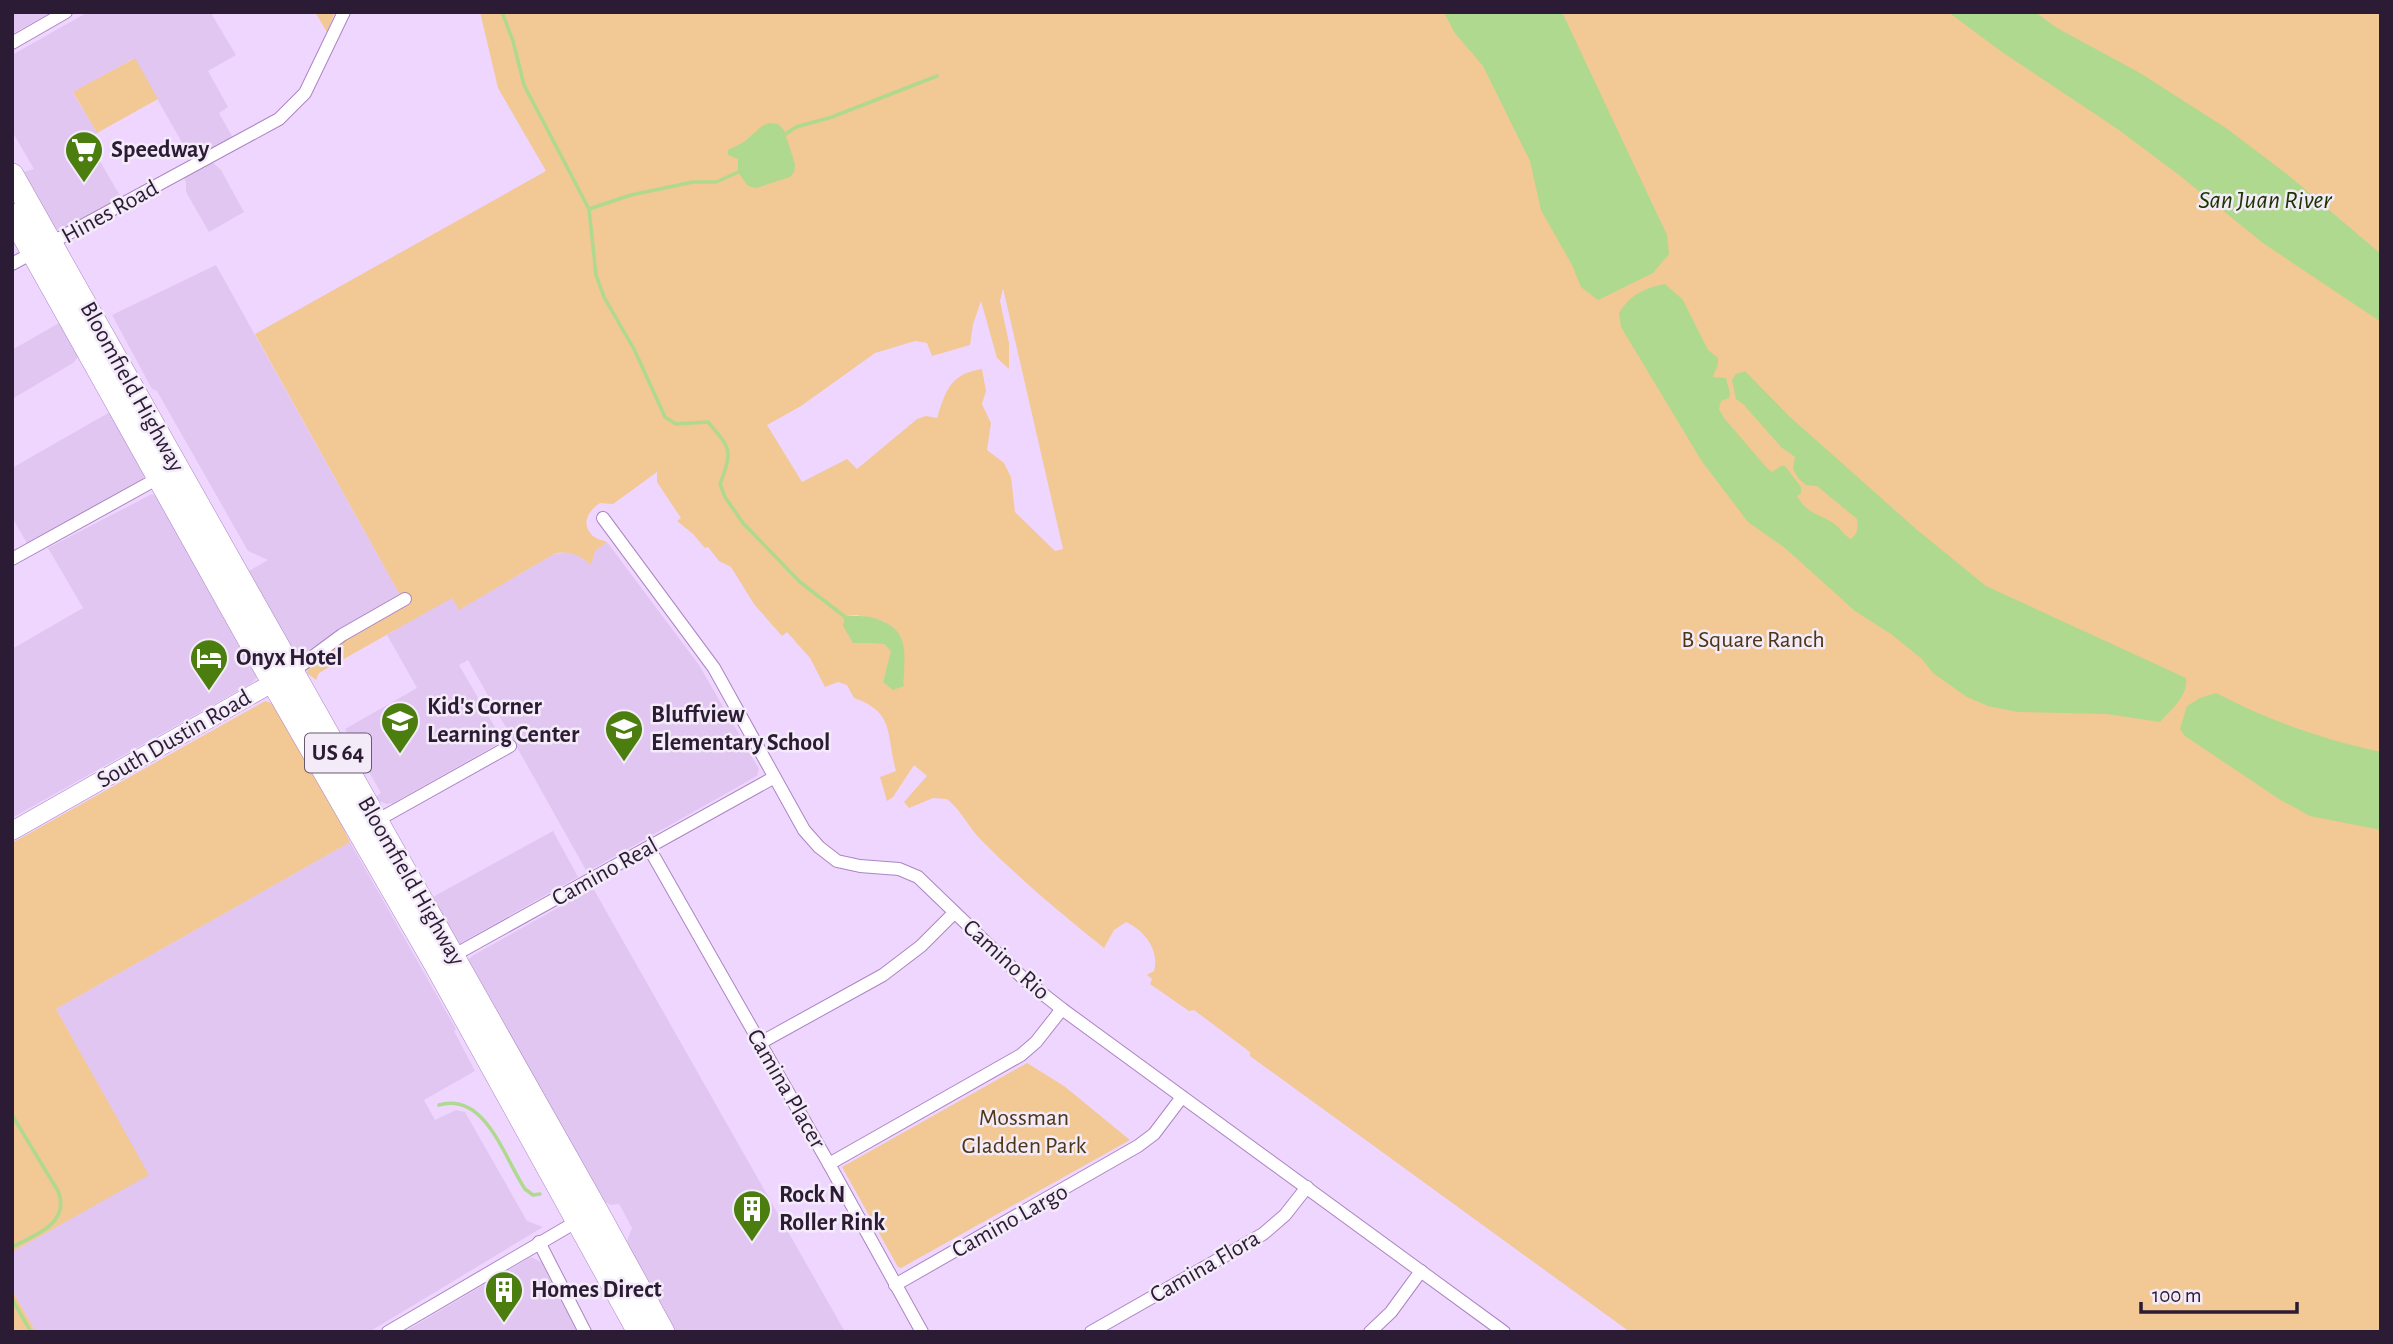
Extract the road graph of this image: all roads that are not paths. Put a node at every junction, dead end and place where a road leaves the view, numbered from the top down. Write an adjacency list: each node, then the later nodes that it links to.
1 (66, 12): 3 (street)
2 (344, 12): 6 (street, Hines Road)
3 (12, 43)
4 (12, 175): 6 (highway, Bloomfield Highway / US 64)
5 (12, 215): 6 (highway, Bloomfield Highway / US 64)
6 (43, 248): 7 (street, Hines Road); 8 (highway, Bloomfield Highway / US 64)
7 (12, 264)
8 (169, 473): 10 (street); 12 (highway, Bloomfield Highway / US 64)
9 (603, 518): 14 (street, Camino Rio)
10 (12, 559)
11 (405, 599): 12 (street, South Dustin Road)
12 (282, 677): 15 (highway, Bloomfield Highway / US 64); 16 (street, South Dustin Road); 19 (highway, Bloomfield Highway / US 64)
13 (510, 746): 15 (street)
14 (773, 778): 17 (street, Camino Real); 18 (street, Camino Rio)
15 (376, 821): 19 (highway, Bloomfield Highway / US 64)
16 (12, 831)
17 (649, 848): 19 (street, Camino Real); 21 (street, Camina Placer)
18 (954, 913): 20 (street, Camino Rio); 21 (street)
19 (445, 961): 25 (highway, Bloomfield Highway / US 64)
20 (1062, 1009): 22 (street, Camino Rio); 23 (street)
21 (760, 1043): 23 (street, Camina Placer)
22 (1182, 1097): 24 (street, Camino Rio); 28 (street, Camino Largo)
23 (829, 1164): 28 (street, Camina Placer)
24 (1307, 1187): 27 (street, Camino Rio); 34 (street, Camina Flora)
25 (587, 1215): 26 (street); 31 (highway, Bloomfield Highway / US 64); 32 (highway, Bloomfield Highway / US 64)
26 (539, 1242): 29 (street); 30 (street)
27 (1421, 1271): 35 (street); 36 (street, Camino Rio)
28 (895, 1285): 33 (street, Camina Placer)
29 (388, 1332)
30 (585, 1332)
31 (639, 1332)
32 (663, 1332)
33 (922, 1332)
34 (1091, 1332)
35 (1370, 1332)
36 (1503, 1332)

